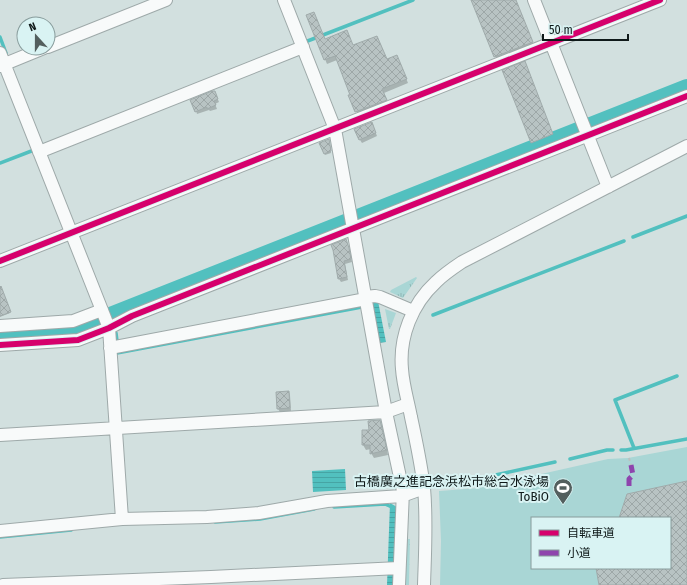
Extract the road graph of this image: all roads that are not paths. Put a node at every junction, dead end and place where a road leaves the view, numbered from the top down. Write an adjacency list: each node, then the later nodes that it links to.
1 (166, 0): 5 (street)
2 (284, 0): 7 (street)
3 (534, 0): 6 (street)
4 (660, 0): 6 (street)
5 (56, 43)
6 (551, 43): 11 (street); 12 (street)
7 (303, 47): 11 (street); 14 (street)
8 (18, 56): 9 (street)
9 (1, 61): 14 (street)
10 (687, 96): 12 (street)
11 (335, 129): 16 (street); 17 (street)
12 (586, 131): 15 (street); 16 (street)
13 (687, 146): 15 (street)
14 (39, 152): 17 (street)
15 (608, 187): 20 (street)
16 (352, 224): 19 (street); 21 (street)
17 (71, 233): 18 (street); 21 (street)
18 (0, 260)
19 (366, 298): 20 (street); 24 (street); 26 (street)
20 (413, 311): 25 (street)
21 (105, 319): 22 (street); 23 (street); 24 (street)
22 (0, 326)
23 (0, 345)
24 (110, 348): 27 (street)
25 (408, 404): 26 (street); 29 (street)
26 (386, 412): 27 (street); 30 (street)
27 (116, 428): 28 (street); 31 (street)
28 (0, 435)
29 (424, 488): 30 (street); 36 (street)
30 (402, 496): 31 (street); 33 (street)
31 (122, 519): 32 (street)
32 (0, 531)
33 (394, 568): 34 (street); 35 (street)
34 (3, 585)
35 (399, 585)
36 (424, 585)

